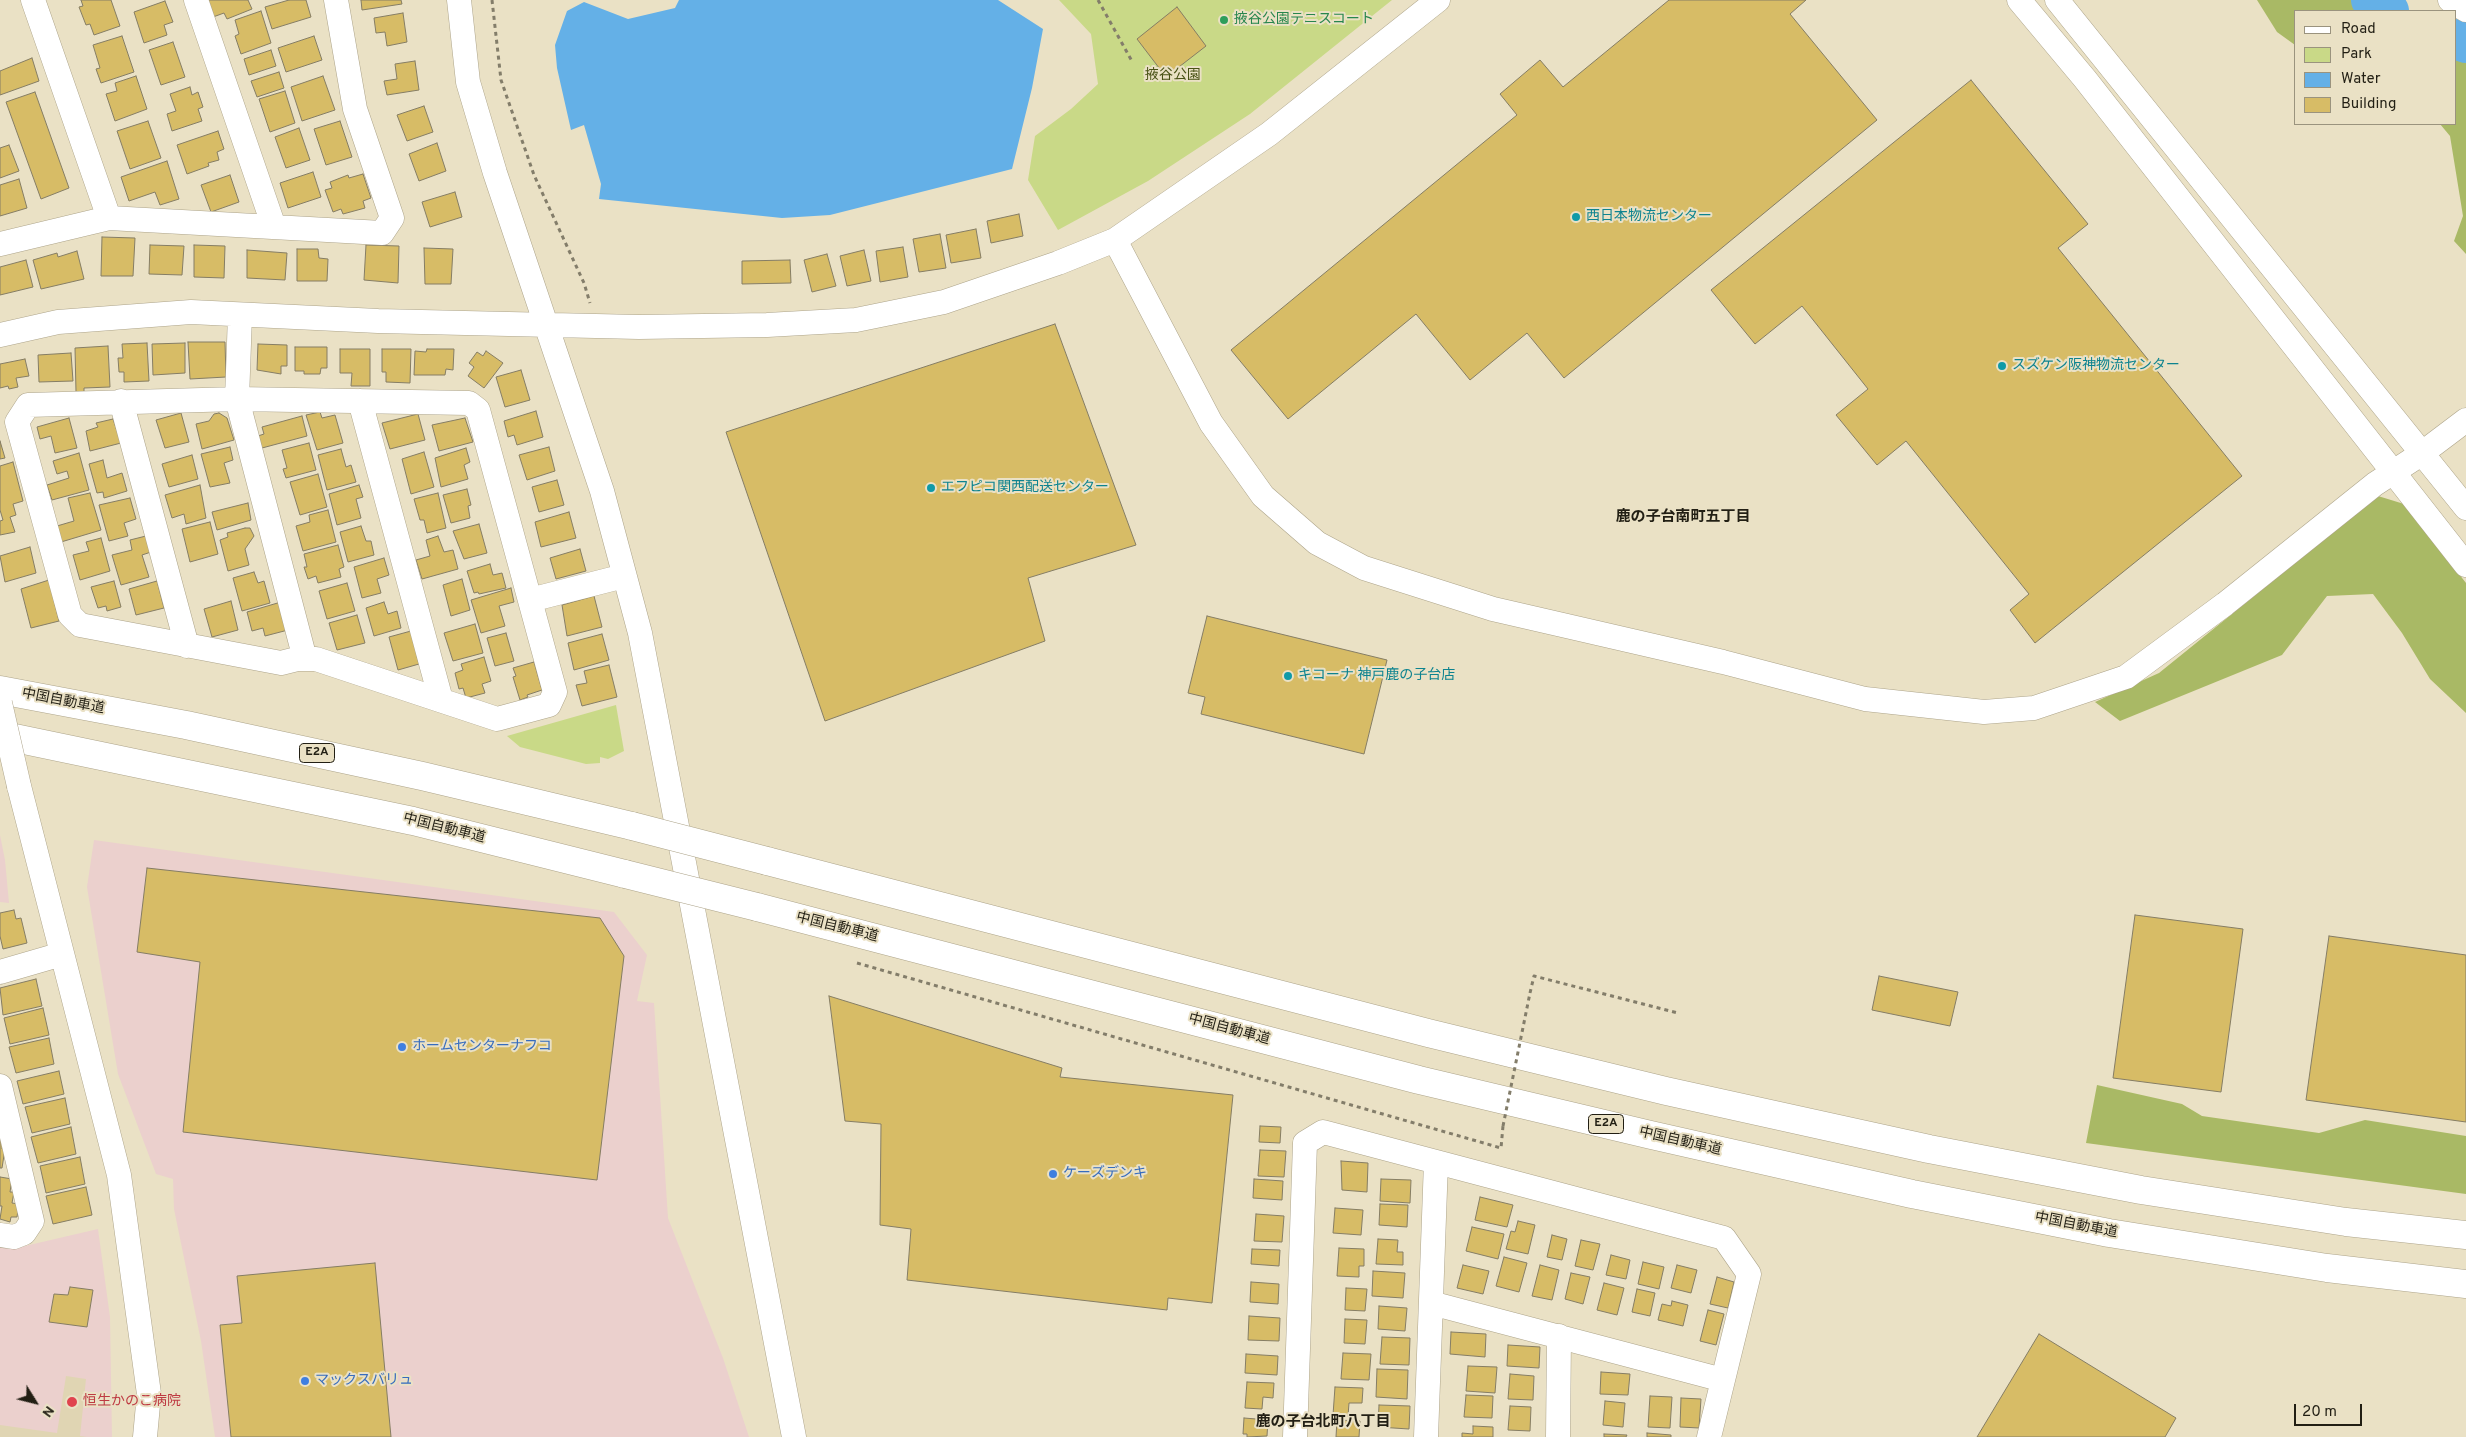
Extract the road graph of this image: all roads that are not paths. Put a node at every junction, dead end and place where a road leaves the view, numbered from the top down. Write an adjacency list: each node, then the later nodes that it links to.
1 (33, 0): 10 (street)
2 (196, 0): 11 (street)
3 (336, 0): 11 (street)
4 (460, 0): 15 (street)
5 (1438, 0): 12 (street)
6 (2019, 0): 22 (street)
7 (2058, 0): 21 (street)
8 (2450, 0): 9 (street)
9 (2466, 10)
10 (109, 218): 11 (street); 13 (street)
11 (274, 227)
12 (1115, 240): 15 (street); 22 (street)
13 (0, 244)
14 (240, 315): 15 (street); 16 (street); 17 (street)
15 (546, 325): 25 (street)
16 (0, 335)
17 (237, 399): 18 (street); 19 (street); 28 (street)
18 (121, 401): 27 (street); 27 (street)
19 (360, 401): 26 (street); 30 (street)
20 (2466, 420): 21 (street)
21 (2421, 454): 22 (street); 23 (street)
22 (2393, 471): 24 (street)
23 (2466, 508)
24 (2466, 565)
25 (624, 576): 26 (street); 44 (street)
26 (530, 600): 30 (street)
27 (187, 646): 28 (street)
28 (305, 659): 30 (street)
29 (0, 690): 38 (highway, 中国自動車道 / E2A, bridge)
30 (441, 700)
31 (0, 703): 33 (street, bridge)
32 (0, 735): 39 (highway, 中国自動車道 / E2A, bridge)
33 (62, 954): 34 (street); 43 (street)
34 (0, 972)
35 (2, 1099): 37 (street)
36 (1436, 1162): 40 (street); 42 (street); 45 (street)
37 (0, 1235)
38 (2466, 1235)
39 (2466, 1284)
40 (1431, 1303): 41 (street); 46 (street)
41 (1559, 1336): 42 (street); 47 (street)
42 (1723, 1380): 48 (street)
43 (145, 1437)
44 (794, 1437)
45 (1295, 1437)
46 (1426, 1437)
47 (1558, 1437)
48 (1709, 1437)

